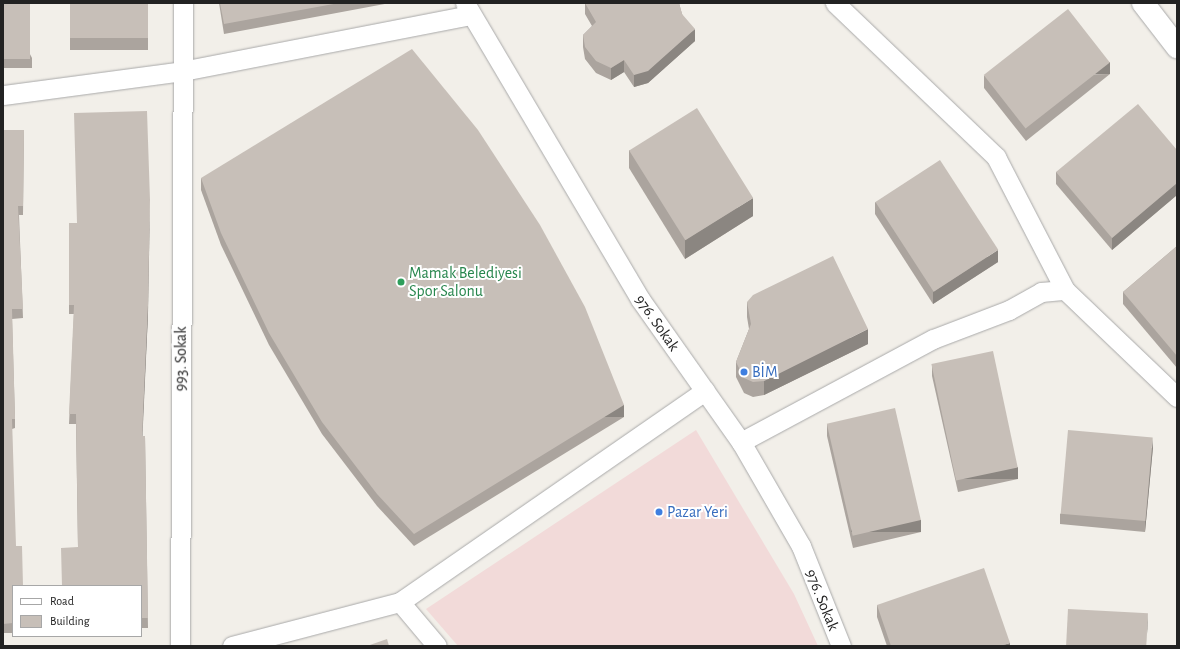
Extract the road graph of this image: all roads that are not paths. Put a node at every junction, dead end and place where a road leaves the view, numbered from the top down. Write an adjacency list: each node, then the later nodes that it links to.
1 (183, 3): 6 (street, 993. Sokak)
2 (835, 3): 8 (street)
3 (1143, 3): 5 (street)
4 (468, 9): 6 (street); 9 (street, 976. Sokak)
5 (1177, 48)
6 (182, 71): 7 (street); 13 (street, 993. Sokak)
7 (3, 95)
8 (1065, 290): 10 (street); 11 (street)
9 (705, 391): 11 (street, 976. Sokak); 12 (street)
10 (1177, 397)
11 (741, 442): 16 (street, 976. Sokak)
12 (400, 602): 14 (street); 15 (street)
13 (180, 646)
14 (232, 646)
15 (437, 646)
16 (840, 646)

